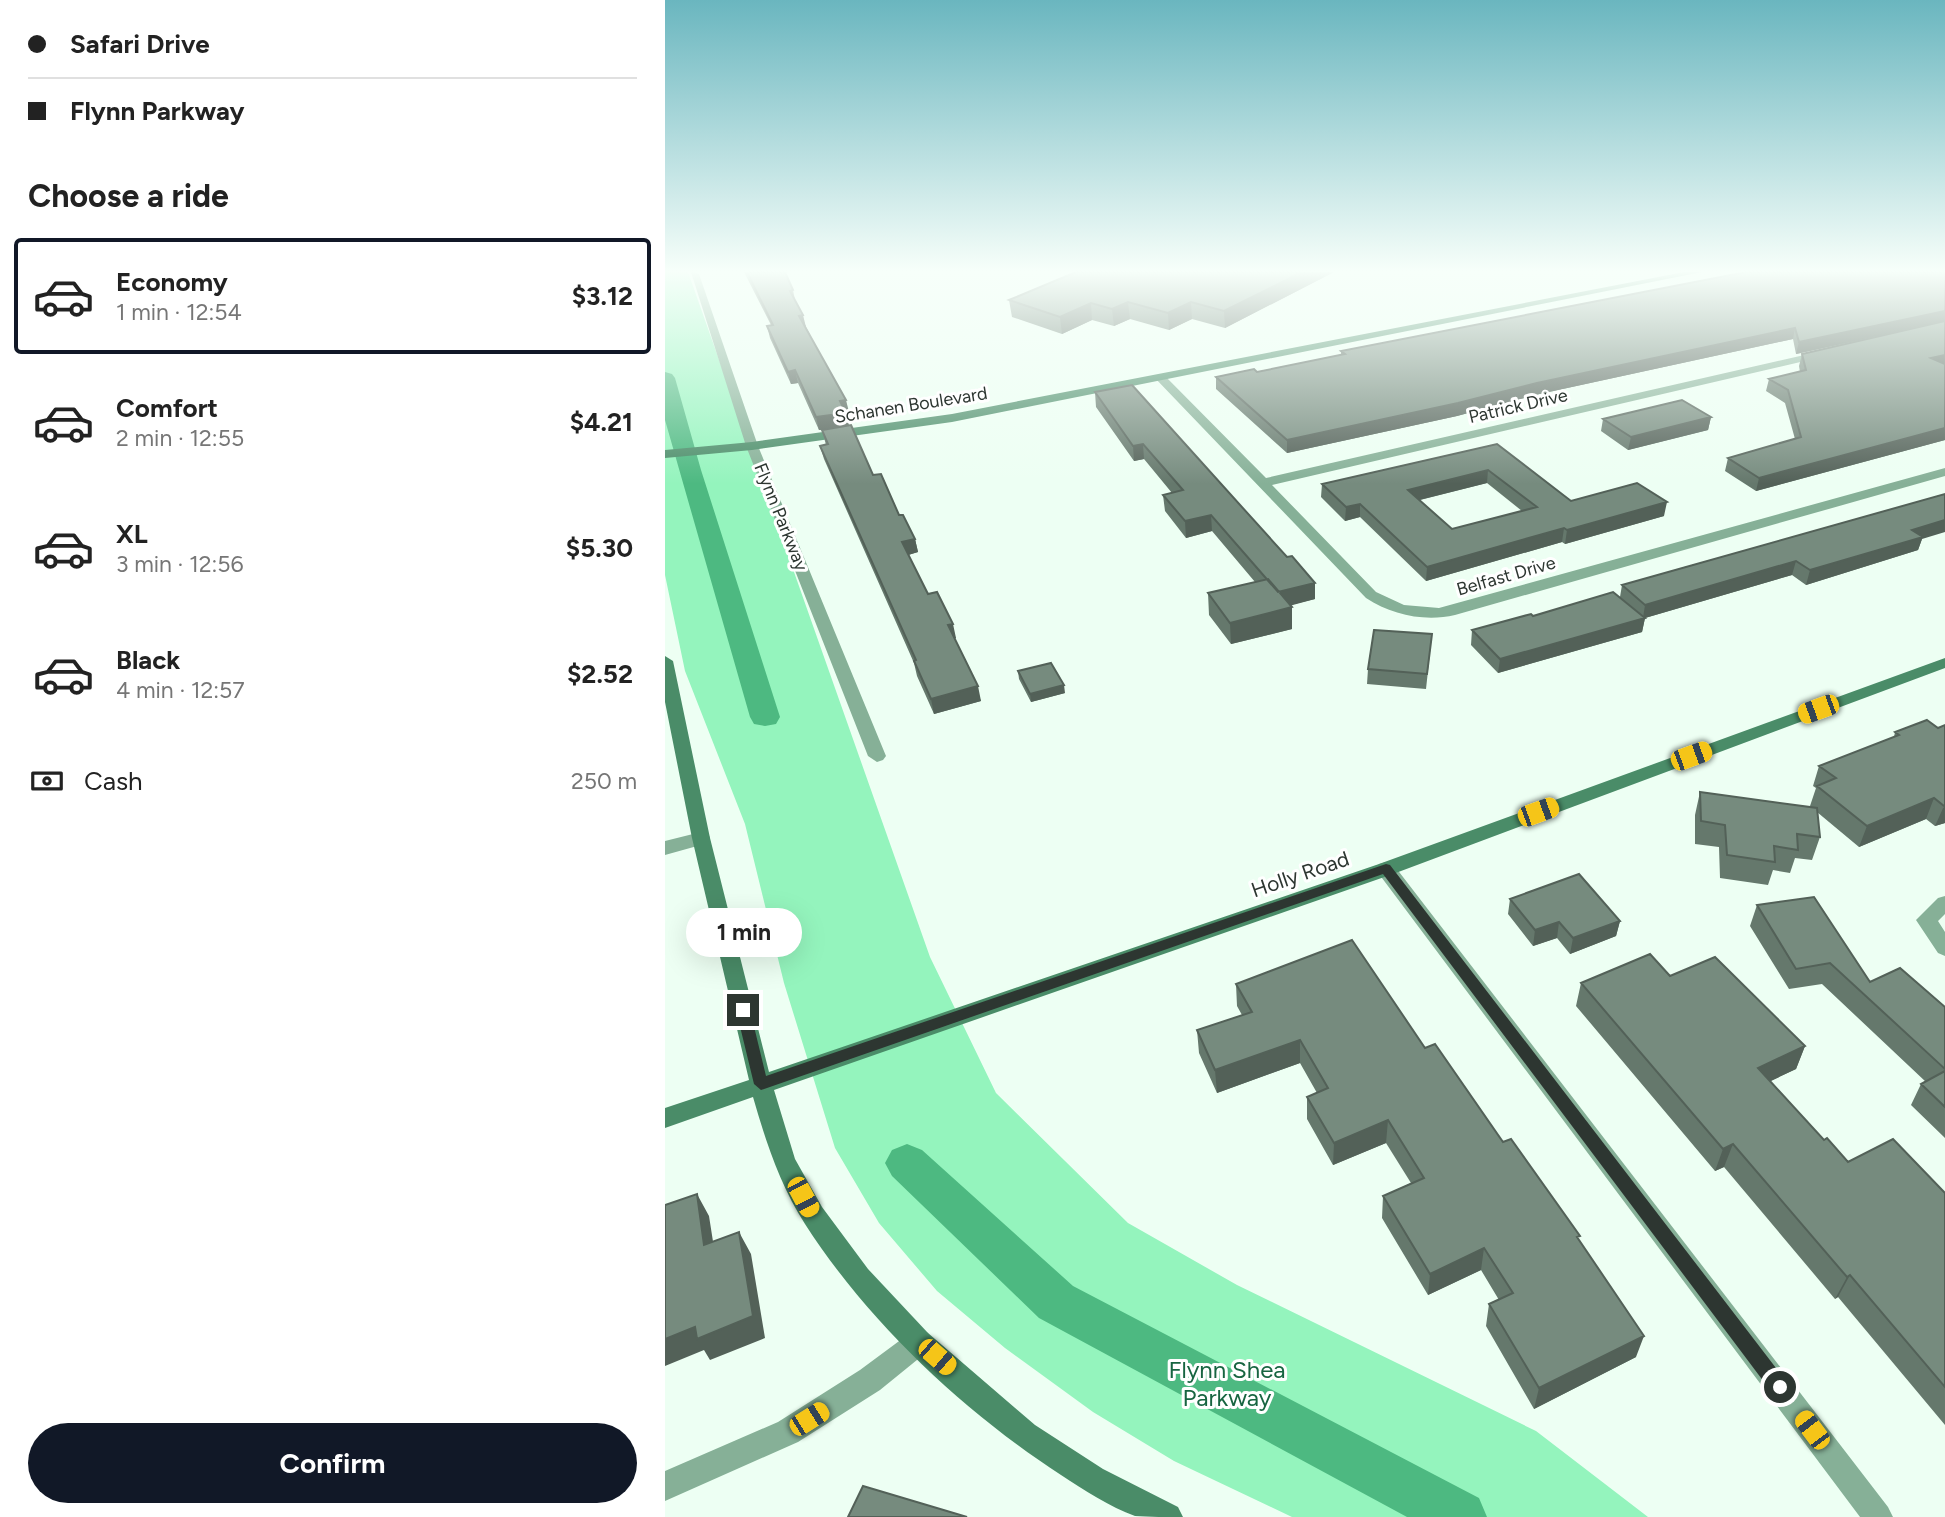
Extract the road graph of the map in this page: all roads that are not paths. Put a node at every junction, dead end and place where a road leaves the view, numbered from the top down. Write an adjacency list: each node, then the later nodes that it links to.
1 (717, 343): 5 (street, Flynn Parkway)
2 (1335, 343): 4 (street, Schanen Boulevard)
3 (1836, 351): 8 (street, Patrick Drive)
4 (1160, 377): 5 (street, Schanen Boulevard); 8 (street, Belfast Drive)
5 (752, 446): 6 (street, Schanen Boulevard); 11 (street, Flynn Parkway)
6 (666, 454)
7 (1945, 472): 8 (street, Belfast Drive)
8 (1263, 483)
9 (665, 661): 12 (street)
10 (1945, 663): 14 (street, Holly Road)
11 (877, 756)
12 (701, 838): 13 (street); 17 (street)
13 (665, 848)
14 (1386, 869): 17 (street, Holly Road); 22 (street)
15 (1945, 903): 16 (street)
16 (1945, 948)
17 (761, 1084): 18 (street, Holly Road); 19 (street)
18 (665, 1118)
19 (919, 1342): 20 (street); 21 (street)
20 (665, 1486)
21 (1168, 1517)
22 (1878, 1517)

